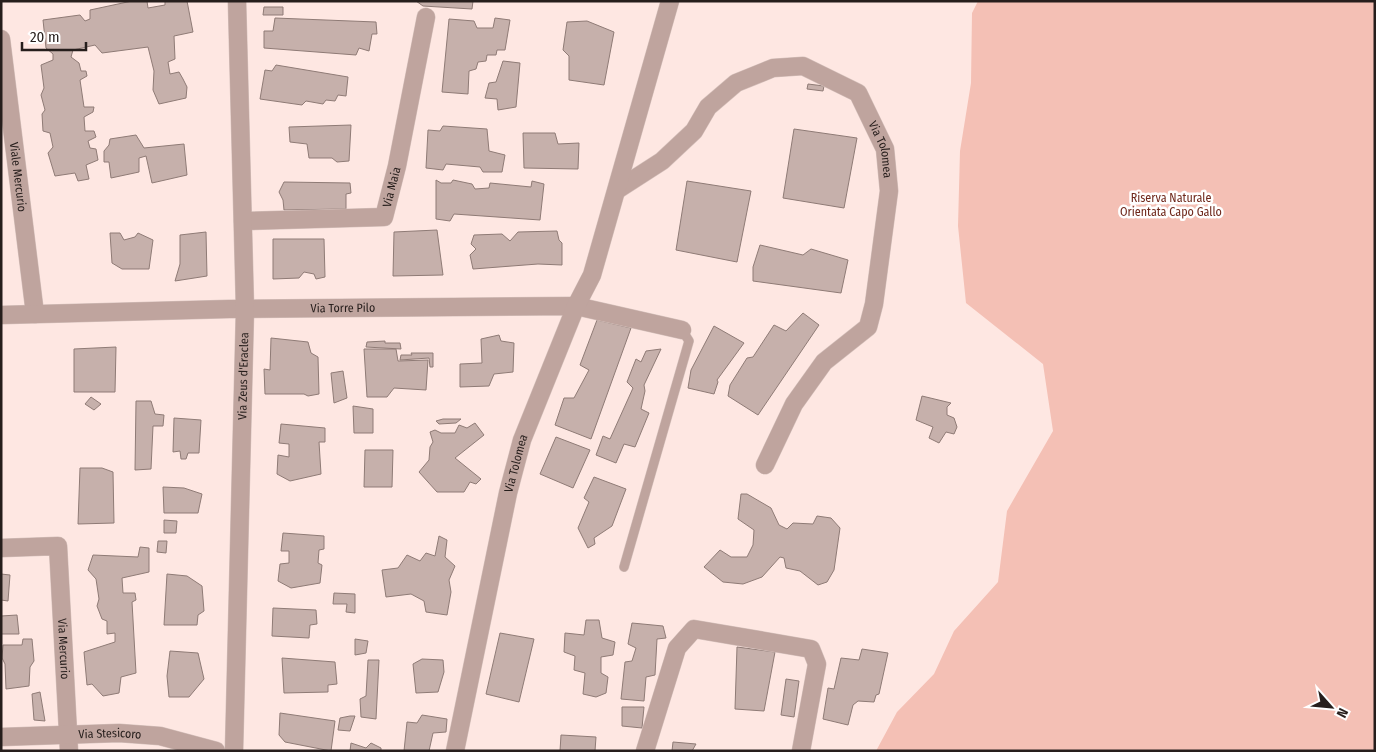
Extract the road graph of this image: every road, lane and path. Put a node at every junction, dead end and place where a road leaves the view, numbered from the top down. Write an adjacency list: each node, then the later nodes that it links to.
1 (237, 1): 6 (street, Via Zeus d'Eraclea)
2 (670, 1): 5 (street, Via Tolomea)
3 (426, 17): 6 (street, Via Maia)
4 (1, 39): 9 (street, Viale Mercurio)
5 (617, 190): 7 (street, Via Tolomea); 12 (street, Via Tolomea)
6 (243, 221): 8 (street, Via Zeus d'Eraclea)
7 (576, 306): 8 (street, Via Torre Pilo); 11 (street, Via Torre Pilo); 19 (street, Via Tolomea)
8 (245, 309): 9 (street, Via Torre Pilo); 18 (street, Via Zeus d'Eraclea)
9 (35, 314): 10 (street, Via Torre Pilo)
10 (1, 316)
11 (682, 330): 14 (lane)
12 (766, 465)
13 (1, 548): 16 (street, Via Mercurio)
14 (624, 567)
15 (1, 737): 16 (street, Via Stesicoro)
16 (68, 742): 17 (street, Via Stesicoro)
17 (216, 751)
18 (234, 751)
19 (455, 751)
20 (645, 751): 21 (street)
21 (801, 751)

